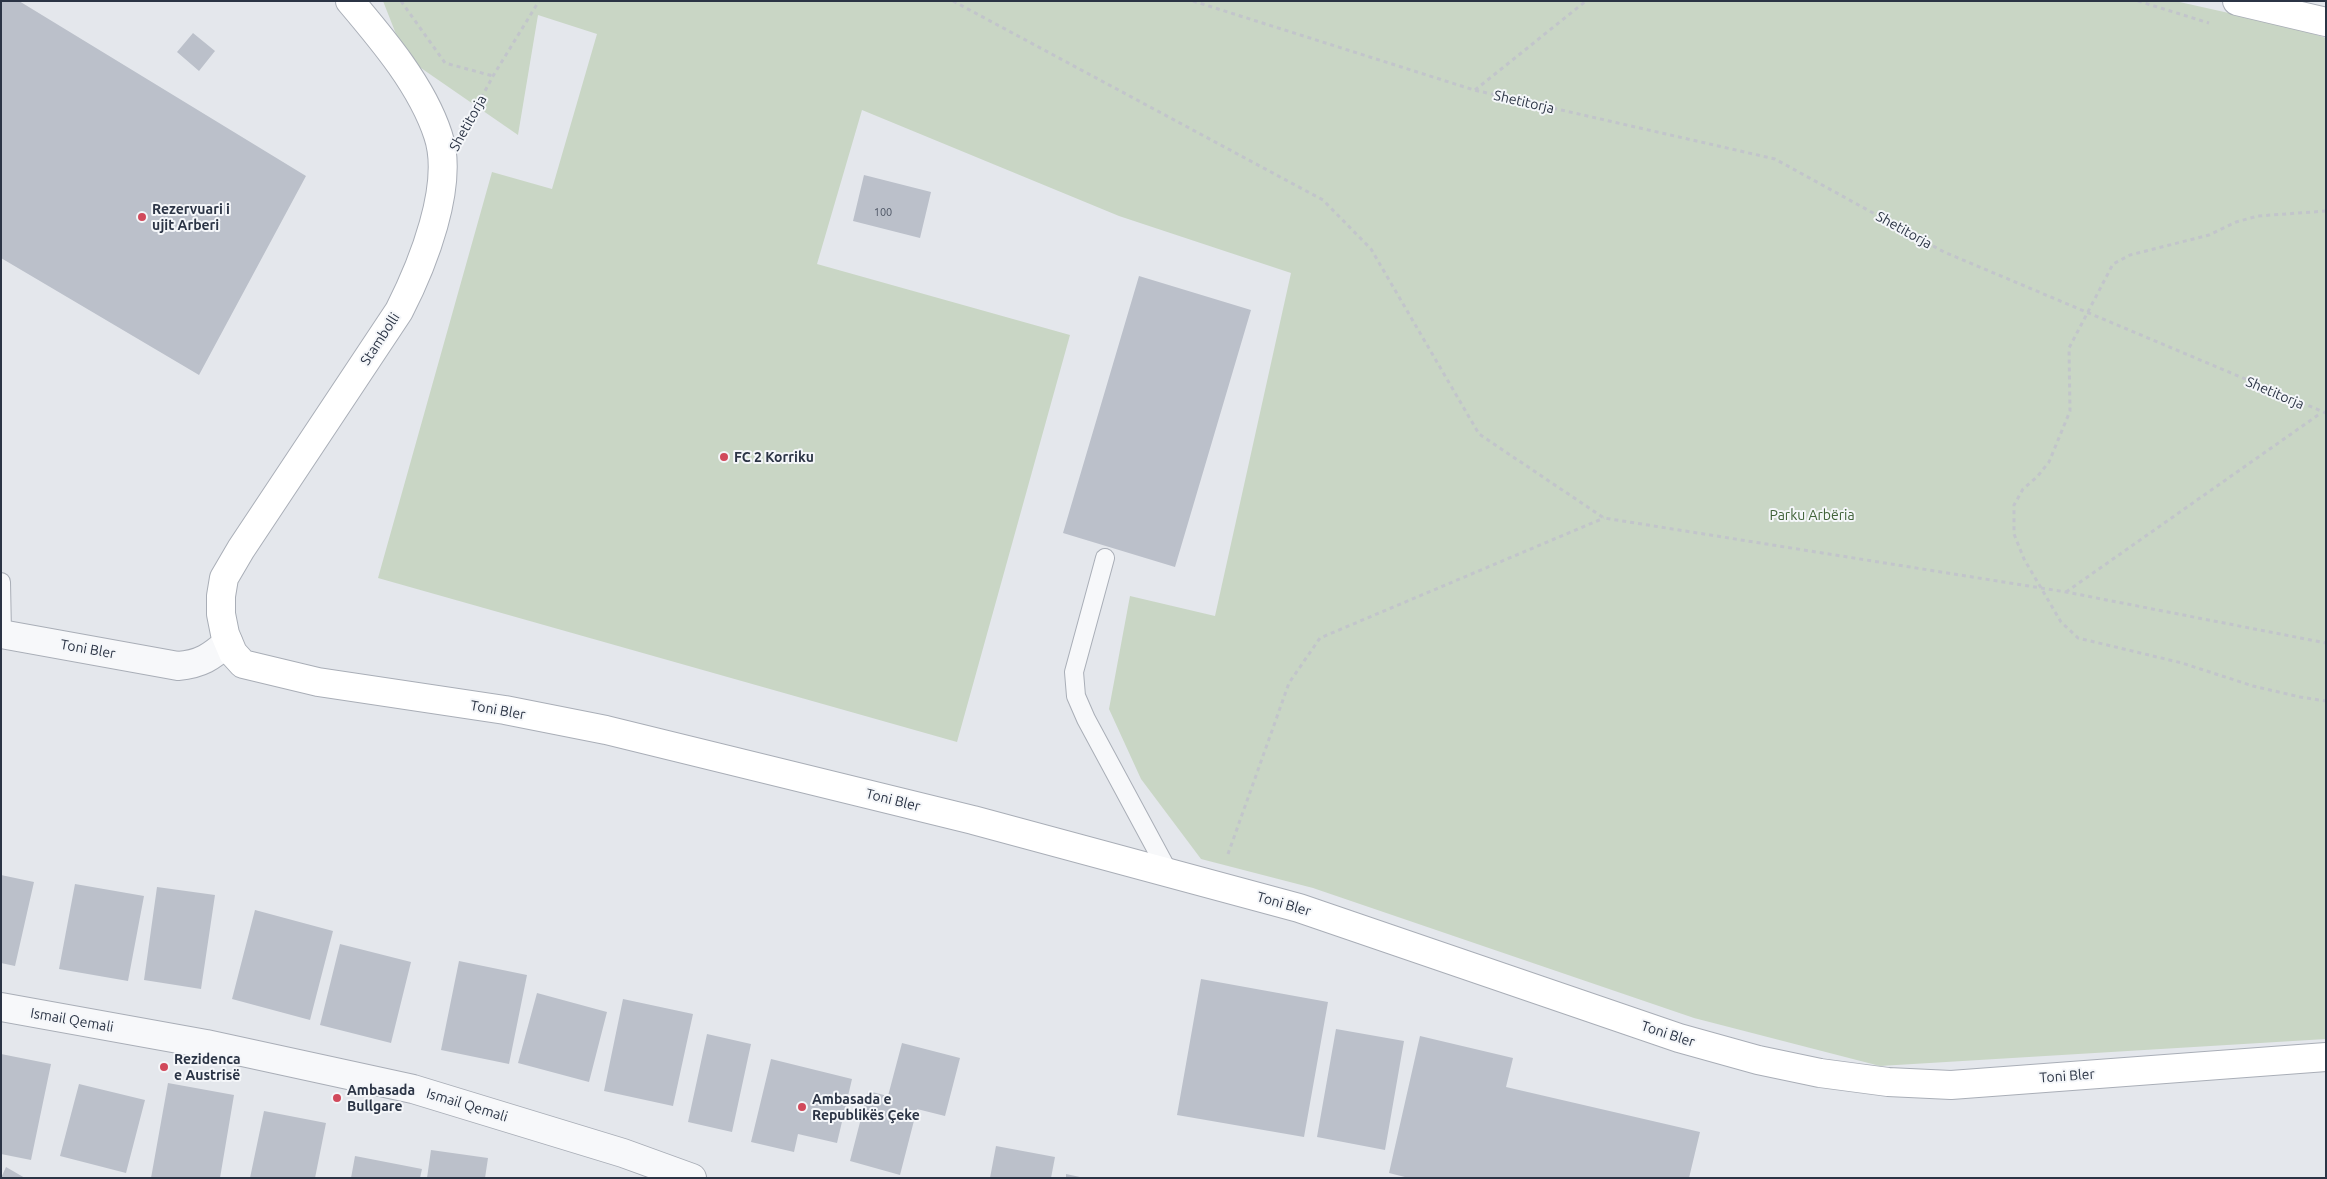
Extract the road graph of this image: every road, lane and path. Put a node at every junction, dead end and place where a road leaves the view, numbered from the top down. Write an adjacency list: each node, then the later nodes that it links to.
1 (350, 1): 11 (street, Stambolli)
2 (401, 1): 9 (path, Shetitorja)
3 (539, 1): 9 (path, Shetitorja)
4 (953, 1): 15 (path)
5 (1193, 1): 10 (path, Shetitorja)
6 (1586, 1): 10 (path, Shetitorja)
7 (2237, 1): 8 (street)
8 (2326, 22)
9 (493, 76): 11 (path, Shetitorja)
10 (1474, 90): 13 (path, Shetitorja)
11 (442, 170): 21 (street, Stambolli)
12 (2326, 211): 13 (path)
13 (2087, 313): 14 (path, Shetitorja); 18 (path)
14 (2324, 413): 19 (path, Shetitorja)
15 (1604, 518): 18 (path); 26 (path)
16 (1105, 558): 25 (lane)
17 (1, 582): 20 (lane)
18 (2041, 588): 19 (path); 24 (path)
19 (2066, 592): 22 (path)
20 (1, 634): 21 (street, Toni Bler)
21 (228, 642): 23 (street, Stambolli)
22 (2326, 643)
23 (243, 664): 25 (street, Toni Bler)
24 (2326, 701)
25 (1170, 873): 26 (street, Toni Bler)
26 (1217, 885): 28 (street, Toni Bler)
27 (1, 1007): 29 (street, Ismail Qemali)
28 (2326, 1057)
29 (692, 1178)

